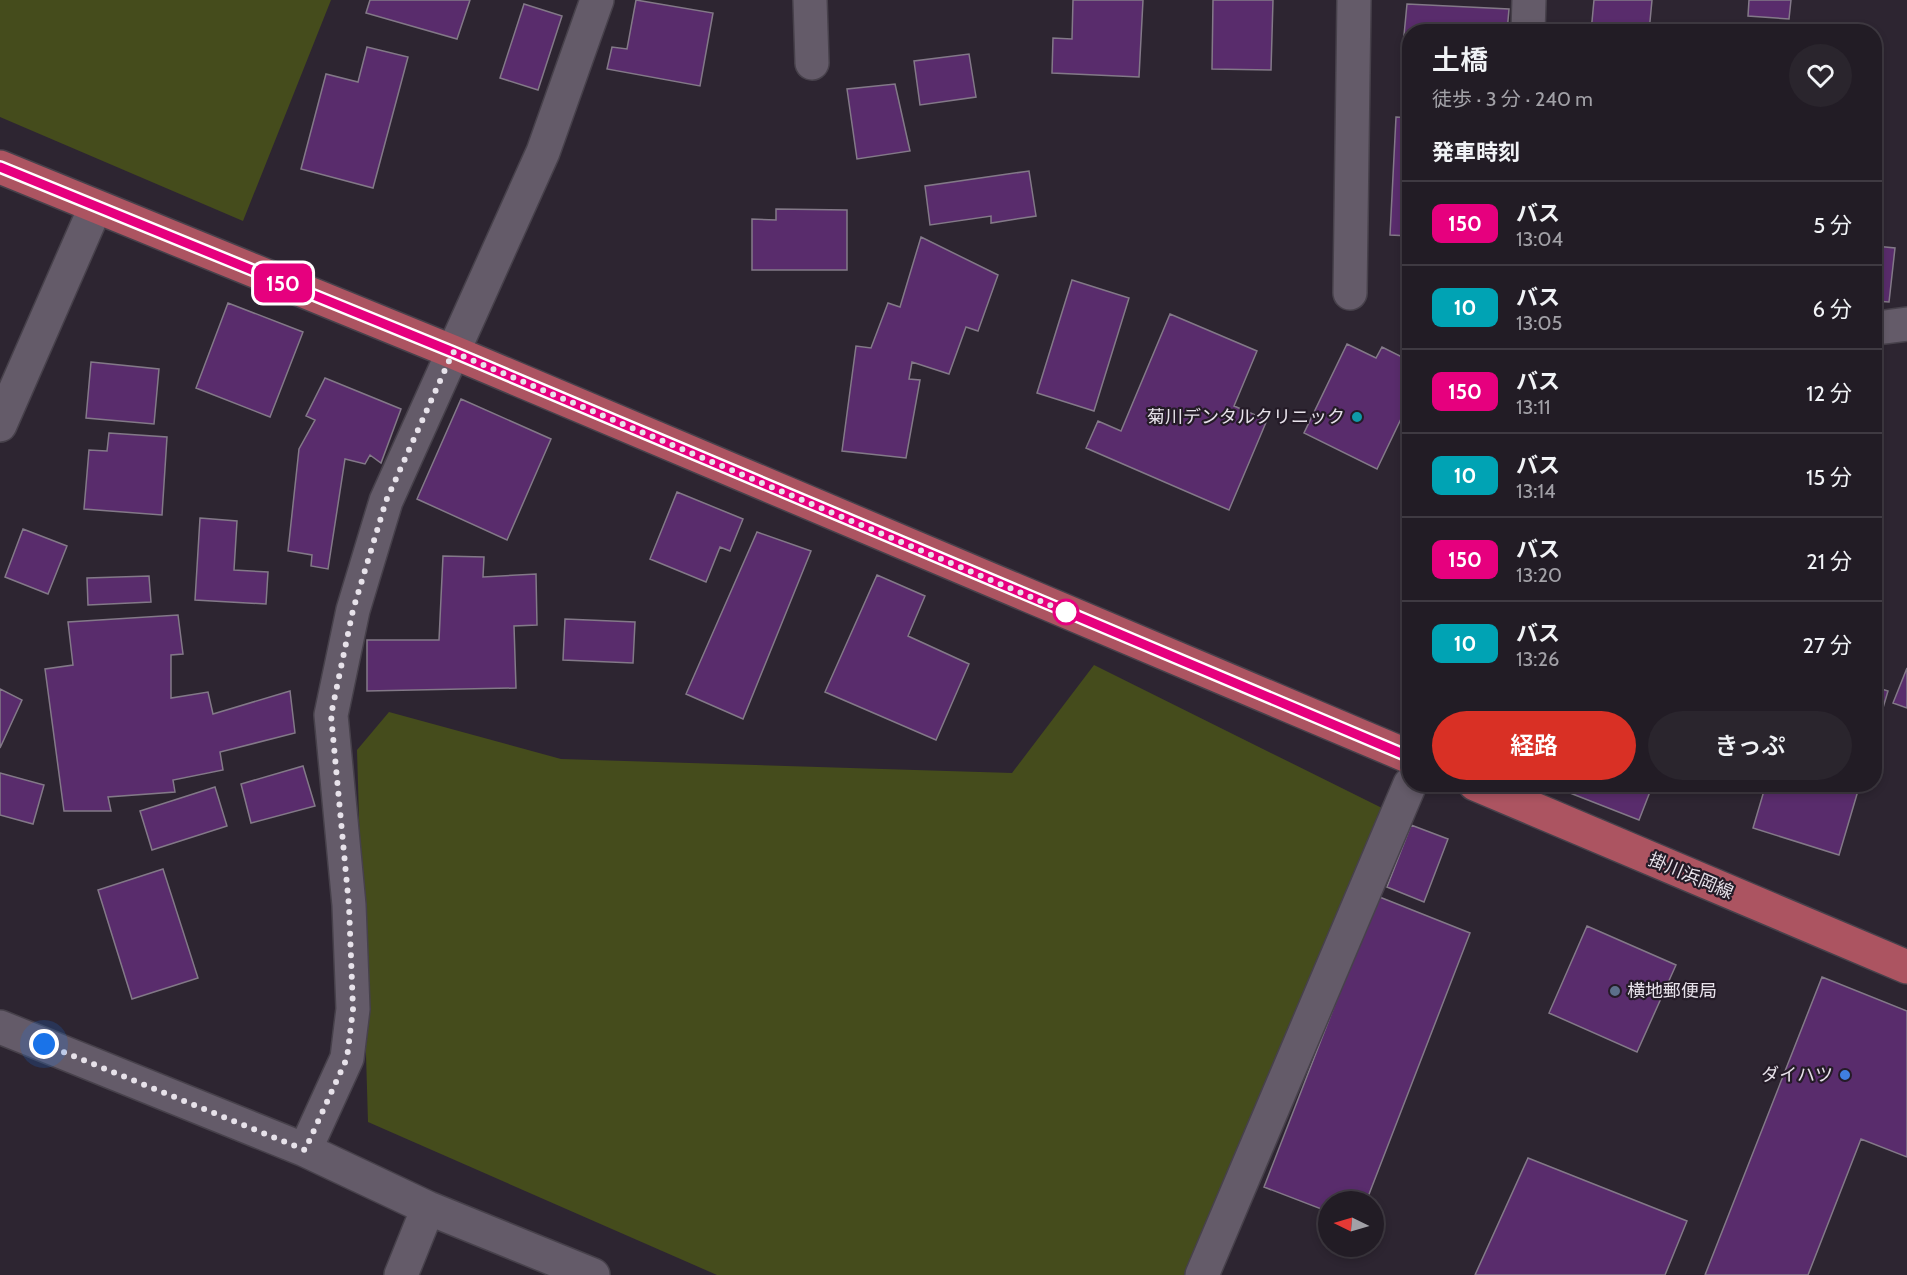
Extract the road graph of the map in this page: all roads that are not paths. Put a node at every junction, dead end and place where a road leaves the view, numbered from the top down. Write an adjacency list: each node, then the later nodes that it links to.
1 (597, 0): 10 (street)
2 (810, 0): 6 (street)
3 (1354, 0): 9 (street)
4 (1529, 0): 5 (street)
5 (1528, 24)
6 (812, 63)
7 (0, 167): 8 (main road)
8 (95, 207): 10 (main road); 11 (street)
9 (1350, 292)
10 (453, 352): 12 (main road); 17 (street)
11 (0, 424)
12 (1402, 754)
13 (1407, 792): 21 (street)
14 (1493, 792): 15 (main road, 掛川浜岡線)
15 (1907, 967)
16 (0, 1027): 17 (street)
17 (305, 1150): 18 (street)
18 (428, 1208): 19 (street); 20 (street)
19 (401, 1275)
20 (593, 1275)
21 (1202, 1275)

